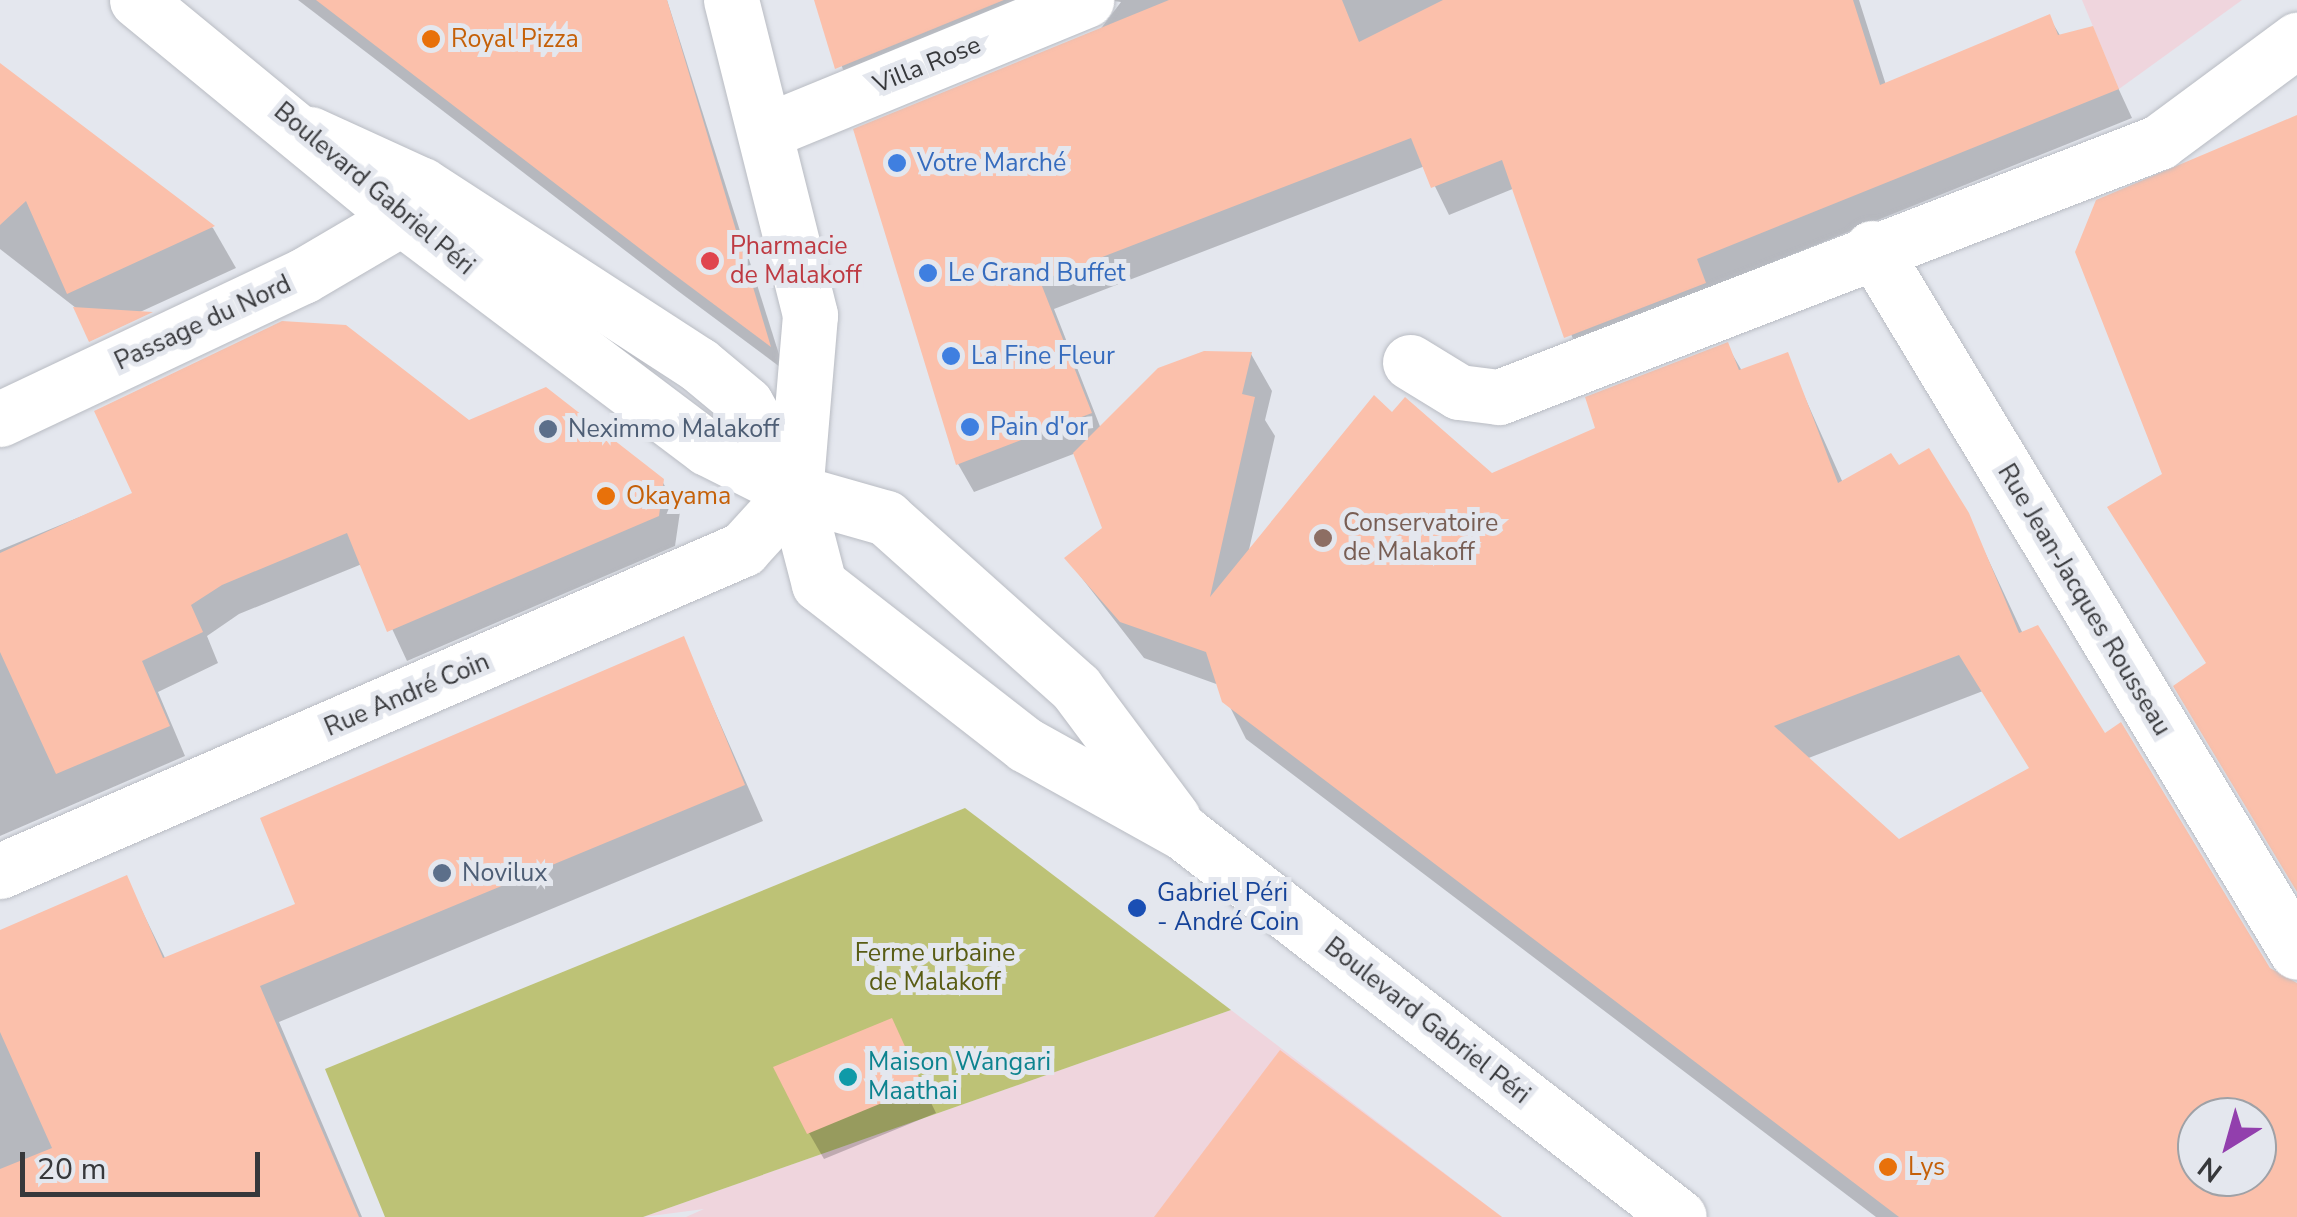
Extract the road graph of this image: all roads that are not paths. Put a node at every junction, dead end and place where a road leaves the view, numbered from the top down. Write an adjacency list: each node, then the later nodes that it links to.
1 (137, 0): 6 (street, Boulevard Gabriel Péri)
2 (731, 0): 5 (street)
3 (1086, 0): 5 (street, Villa Rose)
4 (2297, 40): 8 (street)
5 (769, 130): 11 (street)
6 (310, 134): 7 (street, Boulevard Gabriel Péri); 11 (street)
7 (402, 218): 10 (street, Passage du Nord); 11 (street, Boulevard Gabriel Péri)
8 (1872, 248): 9 (street); 14 (street, Rue Jean-Jacques Rousseau)
9 (1410, 362)
10 (0, 418)
11 (795, 492): 12 (street, Boulevard Gabriel Péri); 12 (street); 13 (street, Rue André Coin)
12 (1184, 833): 15 (street, Boulevard Gabriel Péri)
13 (0, 871)
14 (2297, 952)
15 (1682, 1214)

